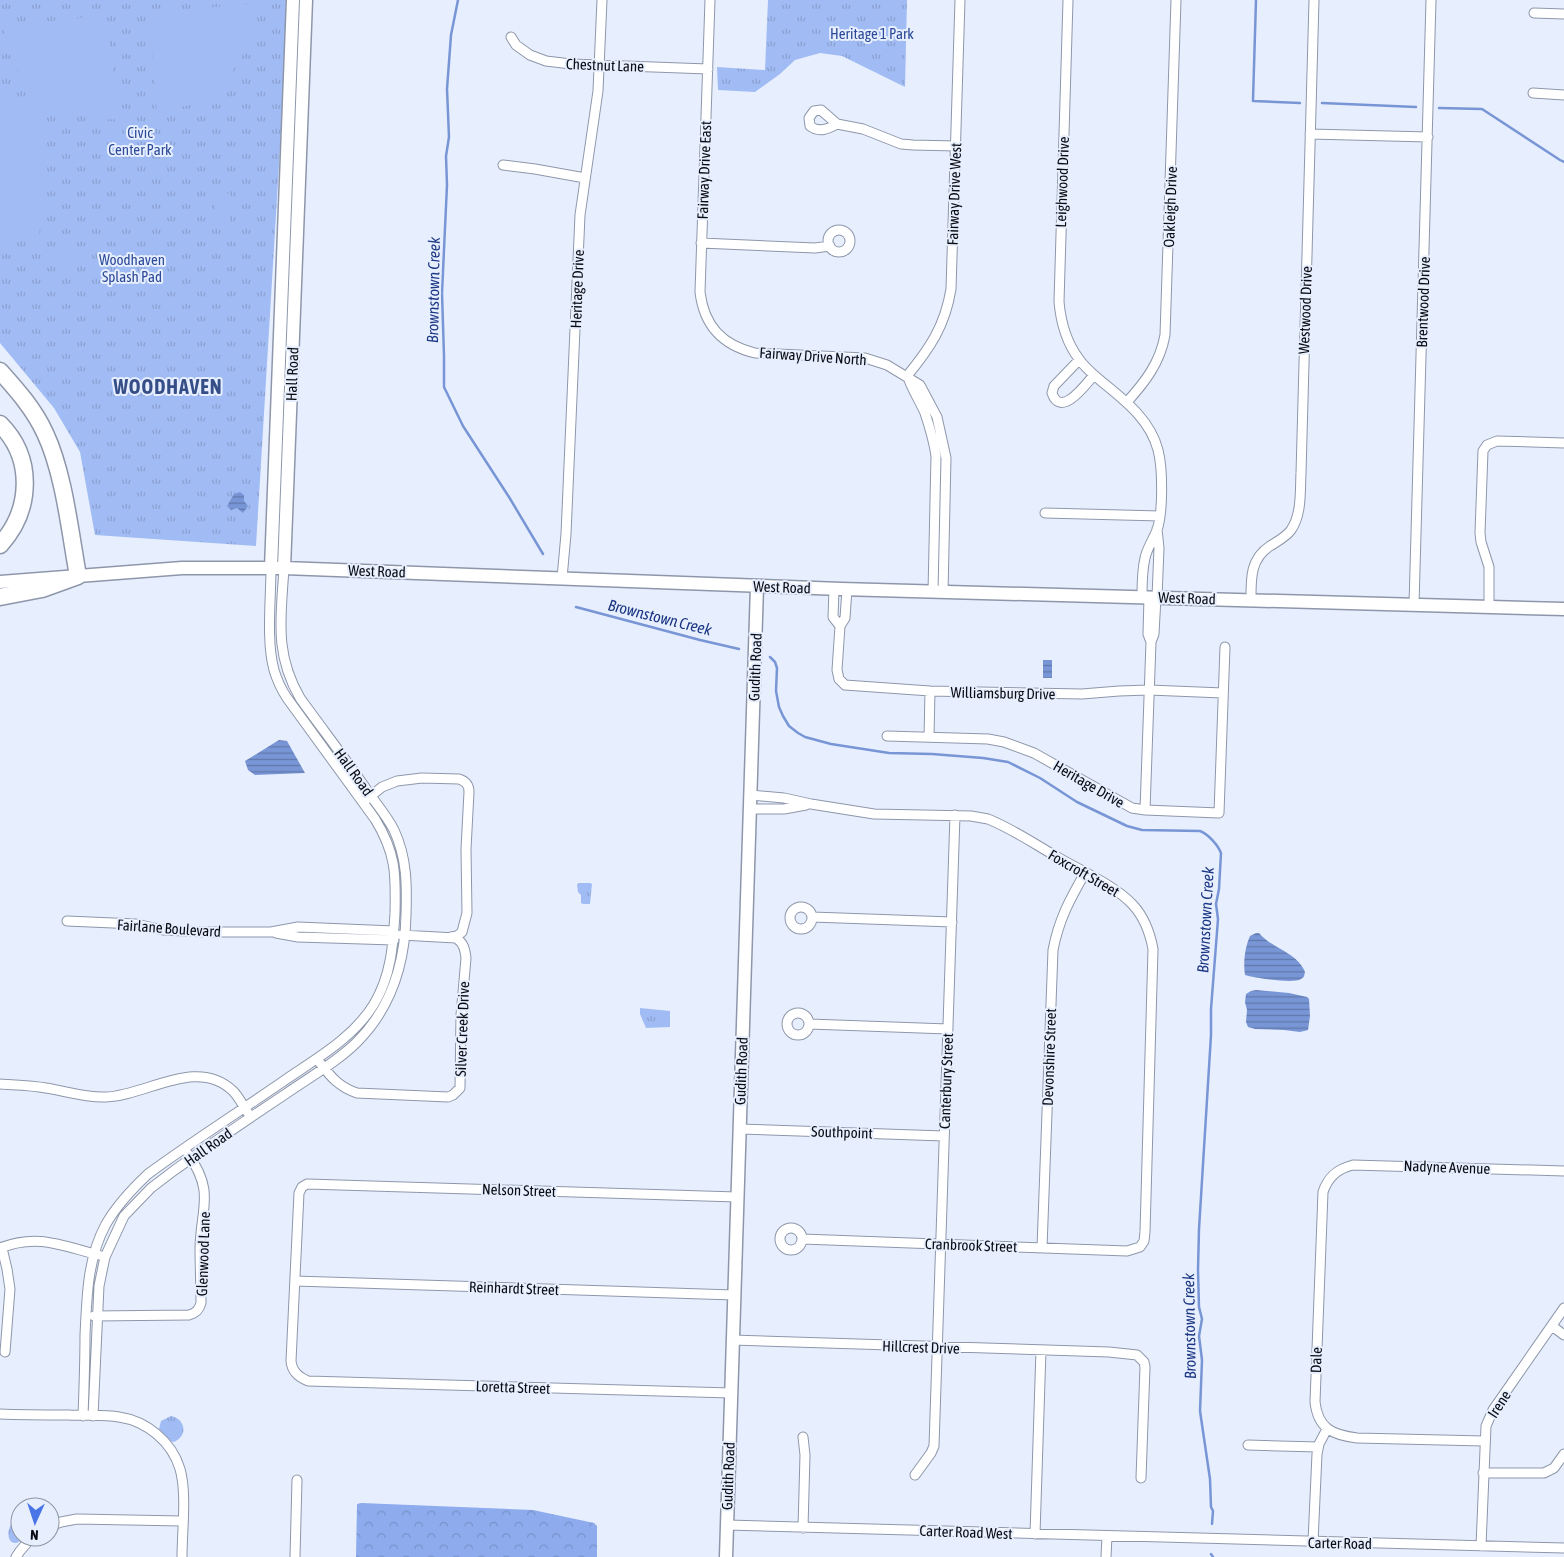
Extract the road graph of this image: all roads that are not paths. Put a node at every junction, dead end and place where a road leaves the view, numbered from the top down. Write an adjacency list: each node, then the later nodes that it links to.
1 (293, 0): 11 (street, Hall Road)
2 (306, 0): 13 (street, Hall Road)
3 (602, 0): 15 (street, Heritage Drive)
4 (710, 0): 16 (street, Fairway Drive East)
5 (960, 0): 22 (street, Fairway Drive West)
6 (1068, 0): 32 (street, Leighwood Drive)
7 (1176, 0): 36 (street, Oakleigh Drive)
8 (1314, 0): 20 (street, Westwood Drive)
9 (1431, 0): 21 (street, Brentwood Drive)
10 (1534, 13): 12 (street)
11 (292, 14): 13 (street); 24 (street, Hall Road)
12 (1564, 14)
13 (306, 15): 25 (street, Hall Road)
14 (511, 38): 15 (street, Chestnut Lane)
15 (600, 65): 16 (street, Chestnut Lane); 26 (street, Heritage Drive)
16 (708, 69): 27 (street, Fairway Drive East)
17 (1533, 94): 18 (street)
18 (1564, 94)
19 (838, 124): 22 (street)
20 (1310, 134): 21 (street); 59 (street, Westwood Drive)
21 (1428, 137): 60 (street, Brentwood Drive)
22 (956, 146): 35 (street, Fairway Drive West)
23 (503, 165): 26 (street)
24 (286, 176): 25 (street); 30 (street, Hall Road)
25 (299, 177): 31 (street, Hall Road)
26 (585, 178): 51 (street, Heritage Drive)
27 (701, 244): 28 (street); 29 (street, Fairway Drive East)
28 (830, 246)
29 (719, 334): 35 (street, Fairway Drive North)
30 (279, 357): 31 (street); 39 (street, Hall Road)
31 (292, 358): 40 (street, Hall Road)
32 (1079, 360): 34 (street, Leighwood Drive); 34 (street)
33 (0, 371): 50 (highway)
34 (1094, 375): 36 (street, Leighwood Drive)
35 (908, 376): 41 (street); 42 (street, Fairway Drive North)
36 (1127, 402): 46 (street, Leighwood Drive)
37 (0, 424): 48 (highway)
38 (1564, 443): 61 (street)
39 (274, 471): 40 (street); 43 (street, Hall Road)
40 (287, 472): 44 (street, Hall Road)
41 (936, 494): 42 (street); 56 (street)
42 (945, 494): 56 (street, Fairway Drive North)
43 (273, 512): 44 (street); 49 (street, Hall Road)
44 (286, 512): 49 (street, Hall Road)
45 (1045, 513): 46 (street)
46 (1160, 516): 47 (street, Leighwood Drive)
47 (1157, 529): 58 (street, Leighwood Drive); 58 (street, Leighwood Drive)
48 (0, 545)
49 (277, 568): 50 (street, West Road); 51 (street, West Road); 65 (street, Hall Road); 66 (street, Hall Road)
50 (78, 576): 52 (street, West Road); 57 (highway)
51 (562, 578): 53 (street, West Road)
52 (0, 582)
53 (757, 586): 54 (street, West Road); 74 (street, Gudith Road)
54 (834, 589): 55 (street, West Road); 63 (street, Williamsburg Drive)
55 (847, 589): 56 (street, West Road); 63 (street, Williamsburg Drive)
56 (938, 592): 58 (street, West Road)
57 (0, 597)
58 (1151, 597): 59 (street, West Road); 67 (street)
59 (1251, 600): 60 (street, West Road)
60 (1414, 605): 61 (street, West Road)
61 (1489, 607): 62 (street, West Road)
62 (1564, 609)
63 (840, 626): 68 (street, Williamsburg Drive)
64 (1225, 647): 69 (street, Heritage Drive)
65 (282, 650): 66 (street); 70 (street, Hall Road)
66 (270, 651): 71 (street, Hall Road)
67 (1148, 690): 68 (street, Williamsburg Drive); 69 (street, Williamsburg Drive); 79 (street)
68 (930, 691): 73 (street)
69 (1223, 693): 79 (street, Heritage Drive)
70 (306, 707): 71 (street); 75 (street, Hall Road)
71 (298, 713): 76 (street, Hall Road)
72 (887, 736): 73 (street, Heritage Drive)
73 (929, 737): 79 (street, Heritage Drive)
74 (751, 795): 77 (street, Foxcroft Street); 78 (street, Gudith Road)
75 (371, 796): 76 (street); 86 (street, Hall Road); 87 (street)
76 (362, 802): 85 (street, Hall Road)
77 (812, 804): 78 (street, Foxcroft Street); 80 (street, Foxcroft Street)
78 (750, 808): 95 (street, Gudith Road)
79 (1145, 810)
80 (955, 816): 81 (street, Foxcroft Street); 84 (street, Canterbury Street)
81 (1085, 872): 104 (street, Foxcroft Street); 106 (street, Devonshire Street)
82 (812, 917): 84 (street)
83 (67, 921): 85 (street, Fairlane Boulevard)
84 (952, 922): 89 (street, Canterbury Street)
85 (394, 935): 86 (street, Fairlane Boulevard); 90 (street, Hall Road)
86 (405, 935): 87 (street); 91 (street, Hall Road)
87 (451, 937): 91 (street, Silver Creek Drive)
88 (809, 1024): 89 (street)
89 (948, 1029): 96 (street, Canterbury Street)
90 (317, 1059): 91 (street, Silver Creek Drive); 93 (street, Hall Road)
91 (324, 1068): 94 (street, Hall Road)
92 (0, 1084): 93 (street)
93 (245, 1108): 94 (street); 97 (street, Hall Road)
94 (251, 1117): 98 (street, Hall Road)
95 (740, 1129): 96 (street, Southpoint); 101 (street, Gudith Road)
96 (944, 1136): 103 (street, Canterbury Street)
97 (185, 1149): 98 (street, Glenwood Lane); 107 (street, Hall Road)
98 (191, 1158): 108 (street, Hall Road); 113 (street, Glenwood Lane)
99 (1564, 1171): 100 (street, Nadyne Avenue)
100 (1333, 1175): 124 (street, Dale)
101 (738, 1197): 109 (street, Nelson Street); 110 (street, Gudith Road)
102 (802, 1239): 103 (street, Cranbrook Street)
103 (941, 1244): 106 (street, Cranbrook Street); 117 (street, Canterbury Street)
104 (1140, 1247): 106 (street, Cranbrook Street)
105 (1, 1248): 107 (street); 119 (street)
106 (1042, 1248)
107 (94, 1254): 108 (street); 112 (street, Hall Road)
108 (104, 1257): 113 (street, Hall Road)
109 (295, 1281): 110 (street, Reinhardt Street); 120 (street, Loretta Street)
110 (734, 1295): 116 (street, Gudith Road)
111 (1564, 1308): 114 (street, Irene)
112 (86, 1316): 113 (street, Glenwood Lane); 122 (street, Hall Road)
113 (98, 1316): 123 (street, Hall Road)
114 (1552, 1326): 115 (street); 126 (street, Irene)
115 (1564, 1334)
116 (732, 1340): 117 (street, Hillcrest Drive); 120 (street, Gudith Road)
117 (937, 1348): 118 (street, Hillcrest Drive); 131 (street, Canterbury Street)
118 (1041, 1350): 132 (street, Hillcrest Drive); 138 (street)
119 (5, 1352)
120 (731, 1393): 136 (street, Gudith Road)
121 (0, 1414): 122 (street)
122 (83, 1416): 123 (street)
123 (93, 1416): 134 (street)
124 (1328, 1429): 126 (street); 128 (street)
125 (803, 1437): 137 (street)
126 (1484, 1441): 130 (street, Irene)
127 (1248, 1445): 128 (street)
128 (1318, 1447): 141 (street)
129 (1564, 1454): 130 (street)
130 (1483, 1473): 142 (street, Irene)
131 (915, 1475)
132 (1141, 1478)
133 (297, 1480): 145 (street)
134 (182, 1521): 135 (street); 144 (street)
135 (60, 1522)
136 (727, 1525): 137 (street, Carter Road West); 146 (street, Gudith Road)
137 (803, 1528): 138 (street, Carter Road West)
138 (1035, 1534): 139 (street, Carter Road West)
139 (1107, 1536): 140 (street, Carter Road West); 147 (street)
140 (1206, 1539): 141 (street, Carter Road)
141 (1313, 1542): 142 (street, Carter Road)
142 (1481, 1546): 143 (street, Carter Road)
143 (1564, 1548)
144 (182, 1557)
145 (295, 1557)
146 (726, 1557)
147 (1106, 1557)

